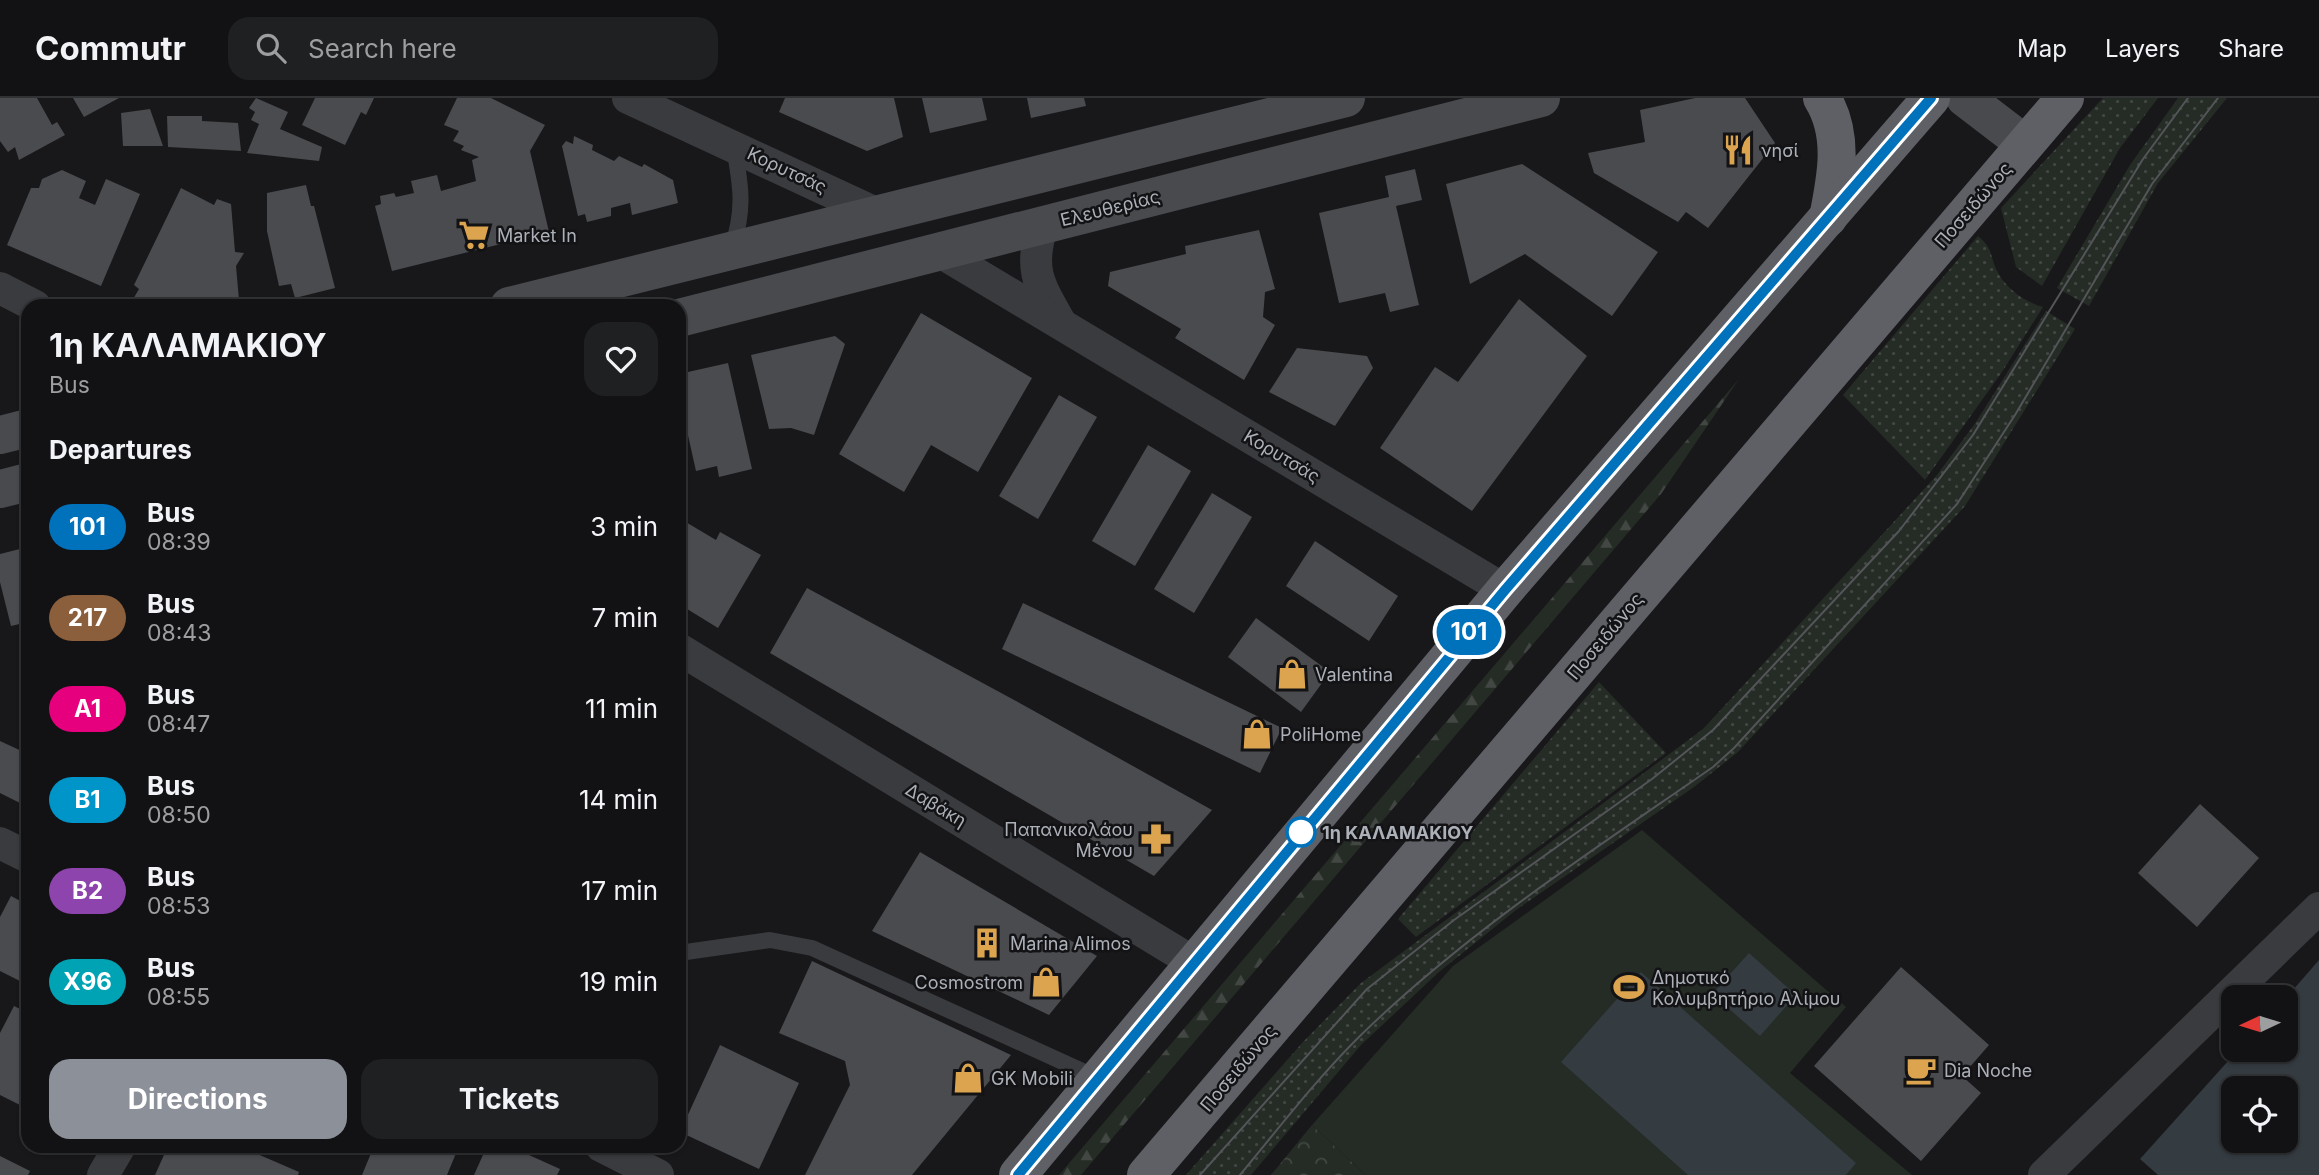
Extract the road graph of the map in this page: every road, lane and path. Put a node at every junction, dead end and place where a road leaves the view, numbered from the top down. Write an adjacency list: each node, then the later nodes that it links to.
1 (628, 98): 9 (street, Κορυτσάς)
2 (1346, 98): 10 (main road)
3 (1542, 98): 12 (main road, Ελευθερίας)
4 (1822, 98): 11 (highway)
5 (1931, 98): 11 (highway)
6 (1965, 98): 8 (main road)
7 (2063, 98): 8 (highway, Ποσειδώνος)
8 (2025, 144): 37 (highway, Ποσειδώνος)
9 (733, 145): 10 (street, Κορυτσάς); 13 (lane, Κορυτσάς)
10 (878, 214): 13 (main road)
11 (1828, 218): 24 (highway)
12 (1042, 226): 14 (main road, Ελευθερίας); 19 (street, Κορυτσάς)
13 (732, 250): 17 (main road)
14 (940, 252): 18 (main road, Ελευθερίας); 19 (street, Κορυτσάς)
15 (0, 288): 16 (street)
16 (22, 299)
17 (537, 299)
18 (686, 316)
19 (1059, 321): 24 (street, Κορυτσάς)
20 (21, 430): 21 (main road)
21 (0, 435)
22 (21, 484): 23 (main road)
23 (0, 489)
24 (1505, 590): 30 (highway)
25 (686, 653): 30 (street, Δαβάκη)
26 (0, 843): 27 (street)
27 (21, 854)
28 (2319, 908): 38 (street)
29 (686, 952): 31 (lane)
30 (1193, 962): 31 (highway)
31 (1100, 1079): 36 (highway)
32 (116, 1153): 34 (street)
33 (615, 1153): 35 (street)
34 (103, 1175)
35 (658, 1175)
36 (1018, 1175)
37 (1146, 1175)
38 (2044, 1175)

